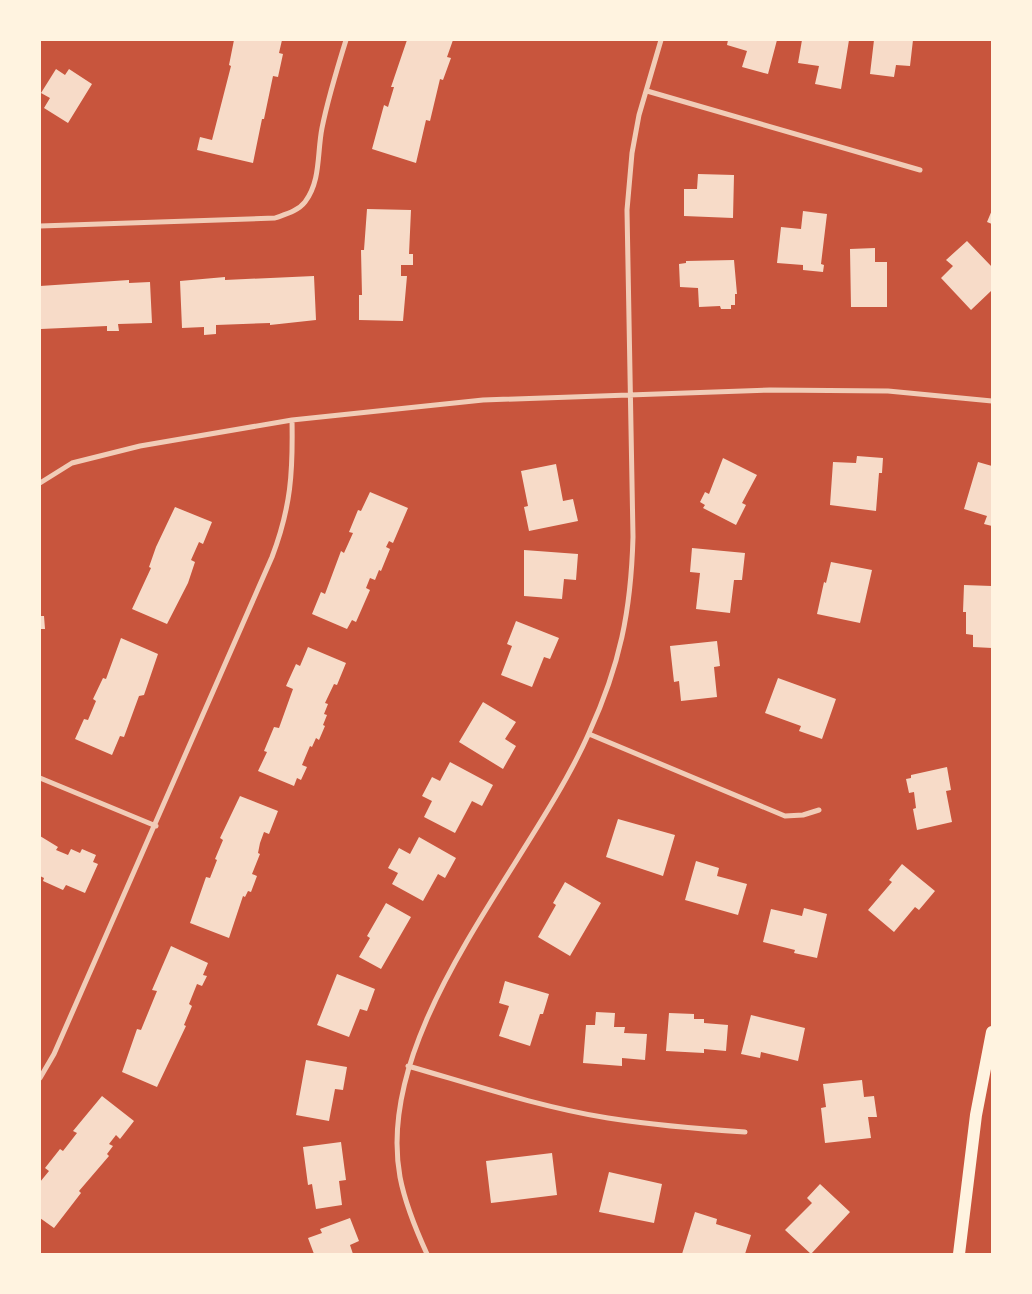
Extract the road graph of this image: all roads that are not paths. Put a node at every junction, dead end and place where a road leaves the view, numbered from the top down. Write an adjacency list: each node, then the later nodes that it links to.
1 (346, 40): 5 (street)
2 (661, 40): 3 (street)
3 (647, 91): 4 (street); 6 (street)
4 (920, 170)
5 (40, 226)
6 (632, 395): 7 (street); 8 (street); 10 (street)
7 (992, 401)
8 (292, 420): 9 (street); 13 (street)
9 (40, 483)
10 (589, 734): 12 (street); 16 (street)
11 (40, 778): 13 (street)
12 (819, 810)
13 (156, 826): 17 (street)
14 (992, 1032): 21 (main road)
15 (40, 1066): 17 (street)
16 (408, 1066): 19 (street); 20 (street)
17 (46, 1068): 18 (street)
18 (40, 1078)
19 (745, 1132)
20 (427, 1254)
21 (959, 1254)

